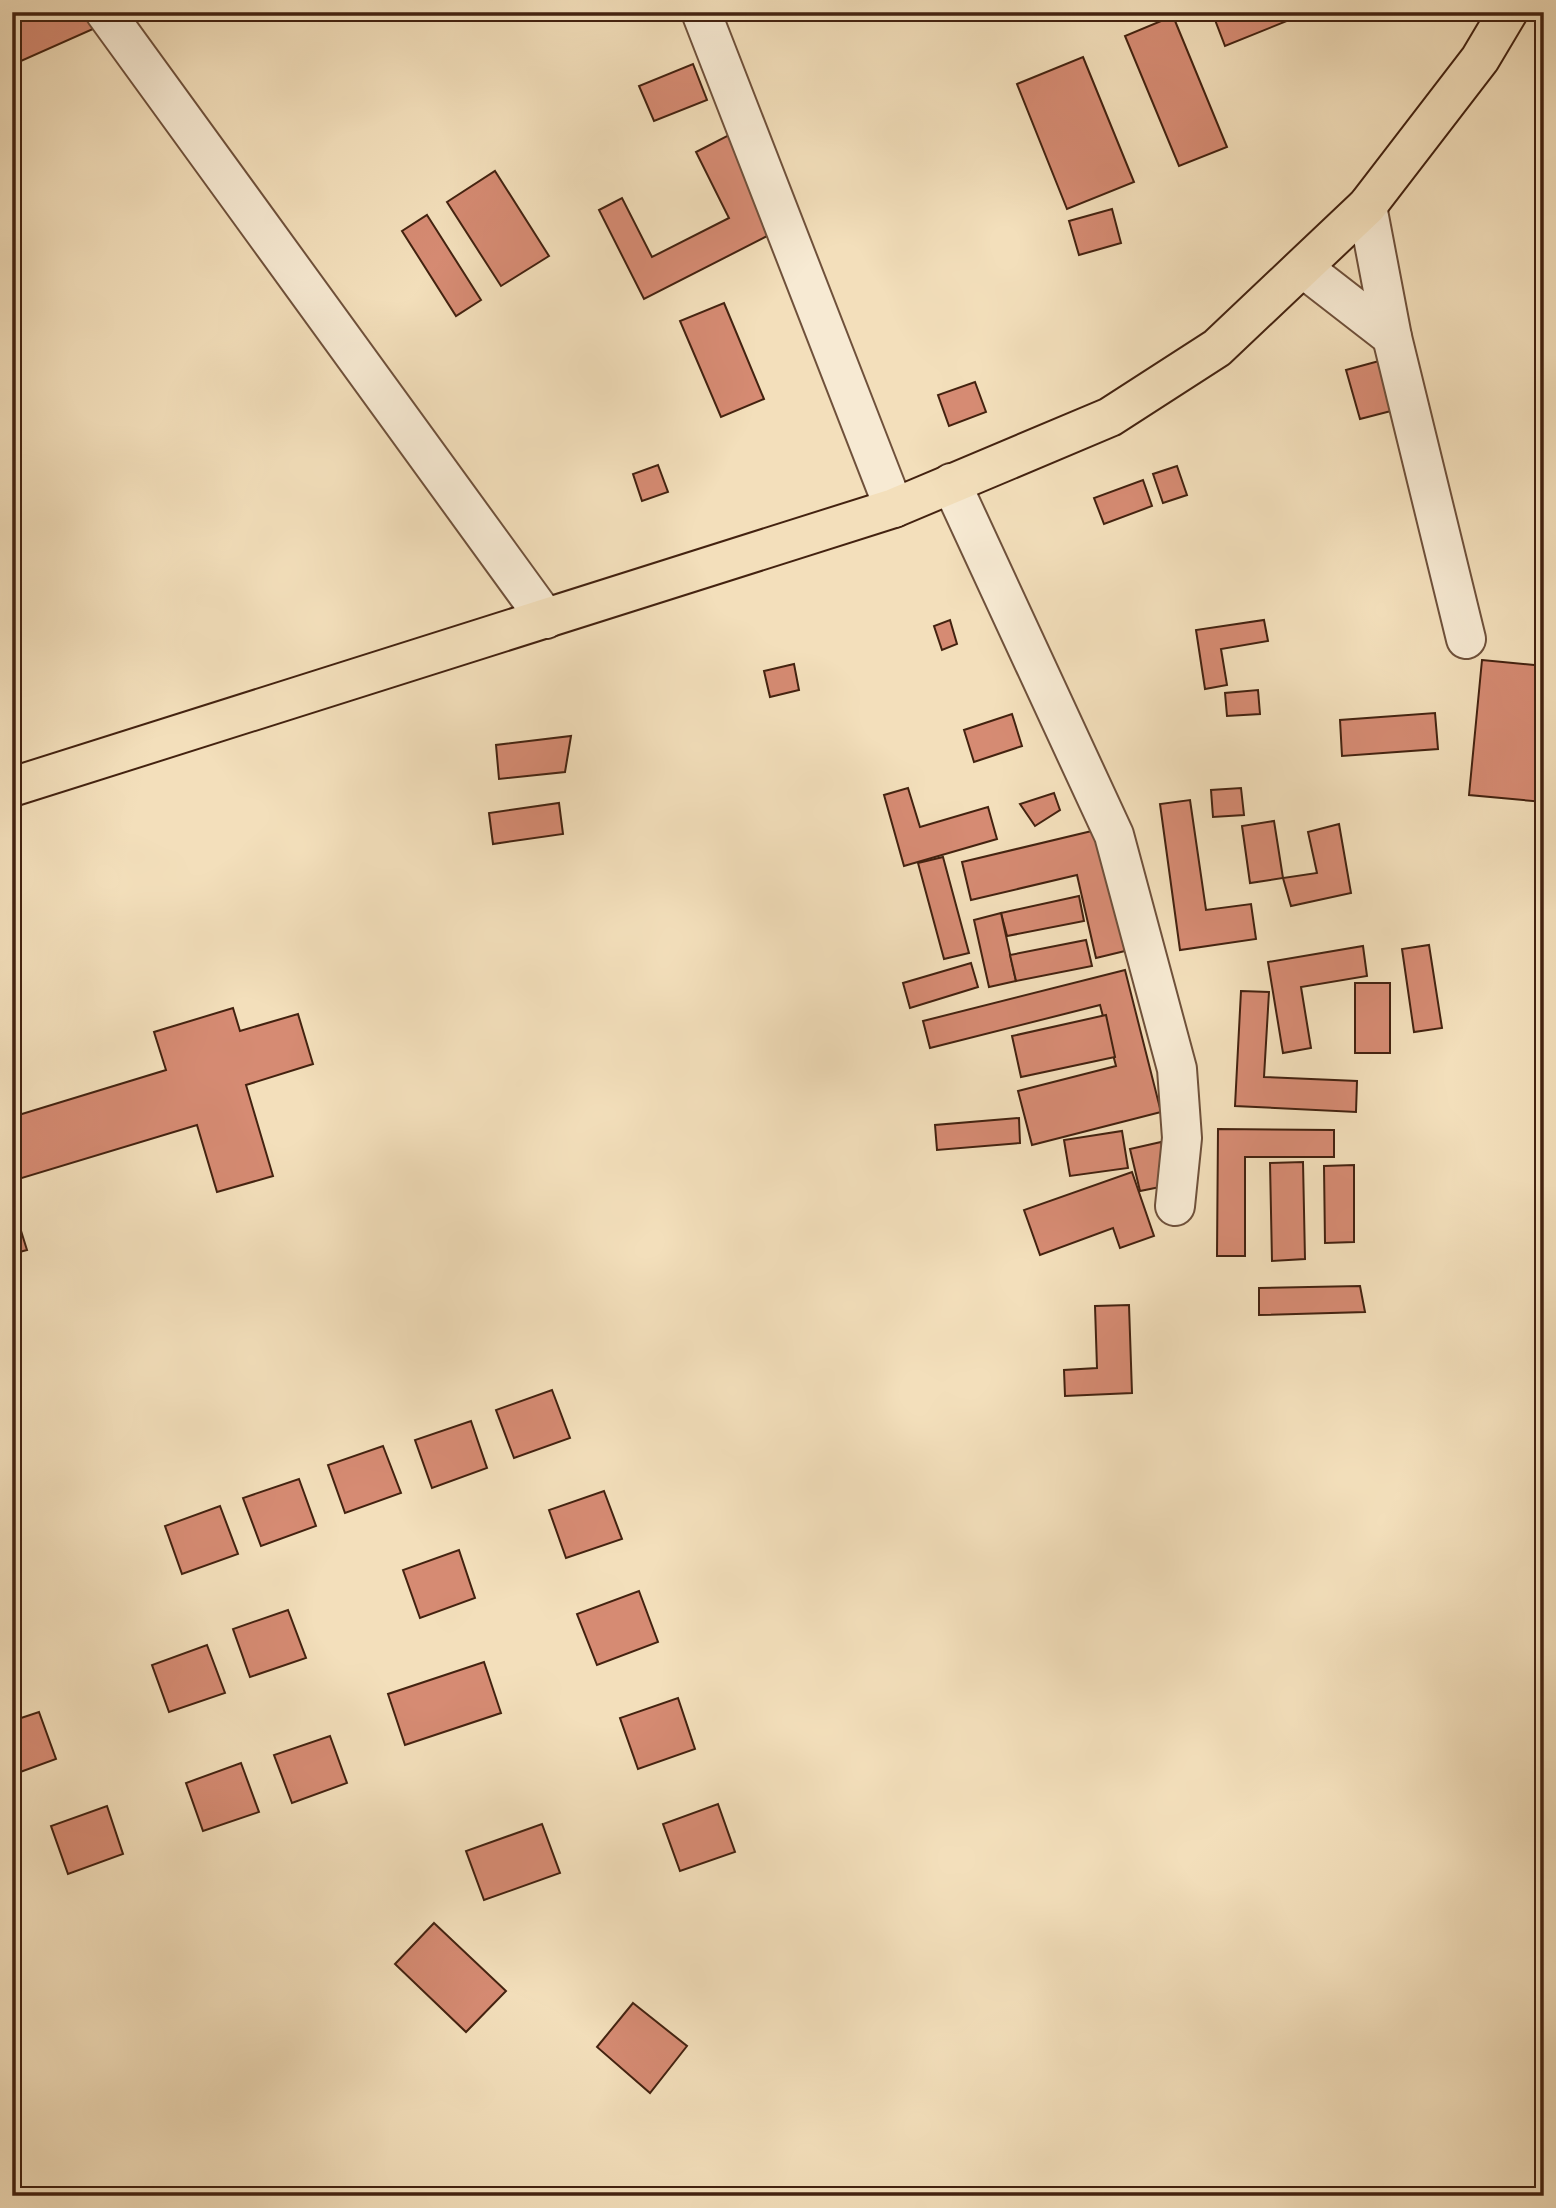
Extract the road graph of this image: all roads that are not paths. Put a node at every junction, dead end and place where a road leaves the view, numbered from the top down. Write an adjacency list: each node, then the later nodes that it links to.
1 (105, 12): 9 (street)
2 (701, 12): 8 (street)
3 (1508, 12): 4 (main road)
4 (1367, 206): 5 (main road); 6 (street)
5 (1303, 268): 6 (street); 7 (main road)
6 (1392, 337): 10 (street)
7 (951, 483): 8 (main road); 12 (street)
8 (894, 508): 9 (main road)
9 (546, 619): 11 (main road)
10 (1466, 639)
11 (12, 787)
12 (1175, 1206)

